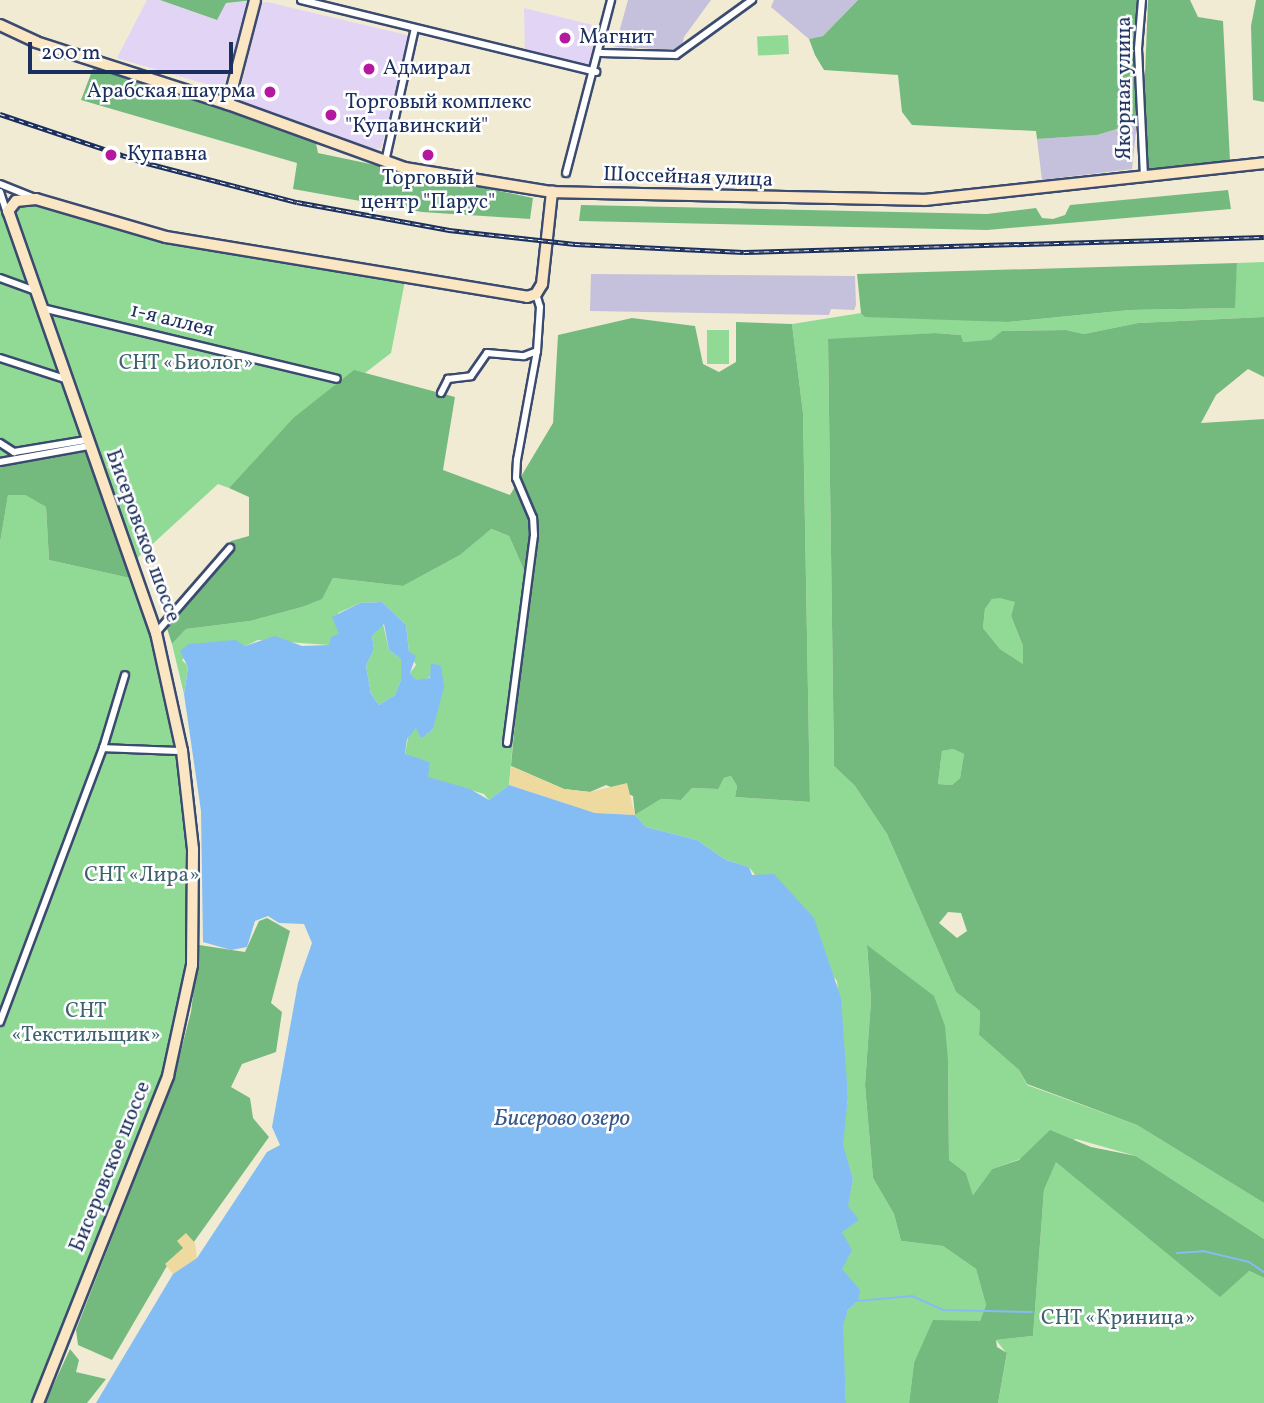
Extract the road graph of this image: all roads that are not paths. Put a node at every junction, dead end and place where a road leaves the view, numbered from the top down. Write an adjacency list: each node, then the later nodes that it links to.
1 (256, 0): 10 (main road)
2 (301, 0): 7 (street)
3 (611, 0): 8 (street)
4 (752, 0): 8 (street)
5 (1142, 0): 14 (street, Якорная улица)
6 (0, 25): 10 (main road, Шоссейная улица)
7 (415, 28): 9 (street); 11 (street)
8 (601, 53): 9 (street)
9 (596, 72): 13 (street)
10 (228, 104): 11 (main road, Шоссейная улица)
11 (385, 162): 17 (main road, Шоссейная улица)
12 (1264, 163): 14 (main road, Шоссейная улица)
13 (566, 173)
14 (1144, 176): 17 (main road, Шоссейная улица)
15 (0, 184): 18 (street)
16 (0, 192): 19 (street)
17 (552, 192): 22 (main road)
18 (36, 199): 19 (main road); 22 (main road)
19 (8, 216): 21 (main road, Бисеровское шоссе)
20 (0, 278): 21 (street)
21 (33, 290): 23 (main road, Бисеровское шоссе)
22 (536, 295): 24 (street)
23 (40, 308): 26 (main road, Бисеровское шоссе); 27 (street, 1-я аллея)
24 (537, 351): 28 (street); 35 (street)
25 (0, 358): 26 (street)
26 (65, 379): 30 (main road, Бисеровское шоссе)
27 (337, 379)
28 (441, 393)
29 (0, 443): 30 (street)
30 (88, 443): 31 (street); 33 (main road, Бисеровское шоссе)
31 (0, 463)
32 (230, 548): 33 (street)
33 (156, 632): 37 (main road, Бисеровское шоссе)
34 (125, 675): 36 (street)
35 (507, 743)
36 (103, 748): 37 (street); 38 (street)
37 (183, 751): 39 (main road, Бисеровское шоссе)
38 (0, 1022)
39 (38, 1403)

